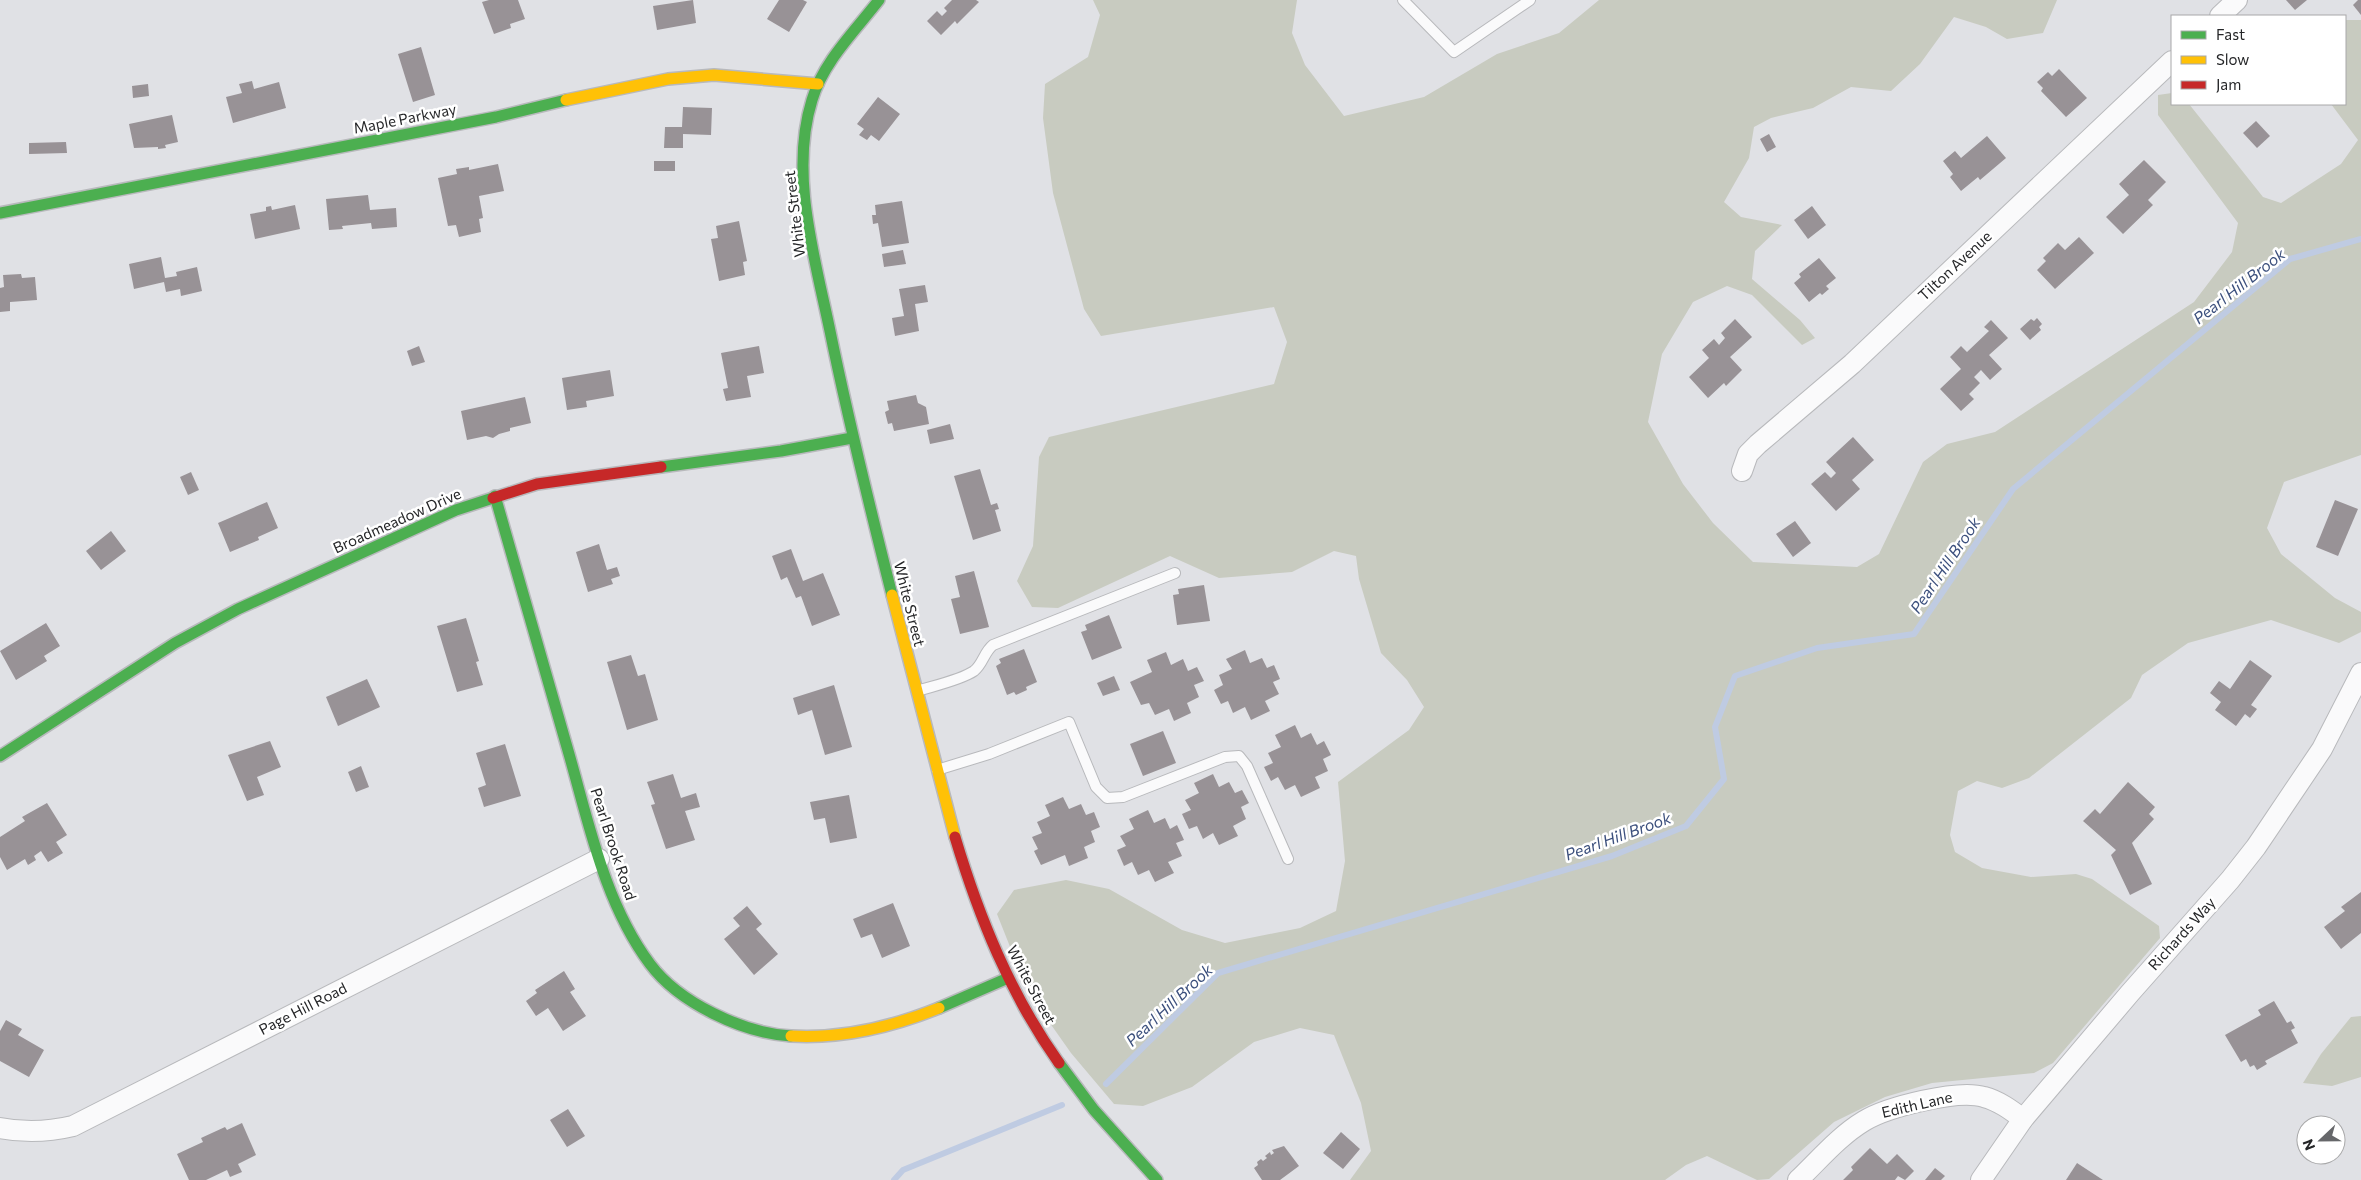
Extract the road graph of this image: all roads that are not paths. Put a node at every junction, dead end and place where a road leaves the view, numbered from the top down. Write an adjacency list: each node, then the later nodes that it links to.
1 (879, 0): 7 (street, White Street)
2 (1403, 0): 3 (lane)
3 (1530, 0)
4 (2237, 0): 5 (street)
5 (2221, 15)
6 (2171, 62): 10 (street, Tilton Avenue)
7 (818, 84): 8 (street, Maple Parkway); 9 (street, White Street)
8 (0, 213)
9 (852, 438): 11 (street, Broadmeadow Drive); 14 (street, White Street)
10 (1742, 471)
11 (495, 496): 15 (street, Broadmeadow Drive); 17 (street, Pearl Brook Road)
12 (1175, 573): 14 (lane)
13 (2361, 673): 20 (street, Richards Way)
14 (916, 691): 16 (street, White Street)
15 (0, 756)
16 (936, 770): 18 (lane); 19 (street, White Street)
17 (599, 858): 19 (street, Pearl Brook Road); 21 (street, Page Hill Road)
18 (1288, 859)
19 (1008, 978): 22 (street, White Street)
20 (2023, 1119): 23 (street, Edith Lane); 24 (street, Richards Way)
21 (0, 1128)
22 (1157, 1180)
23 (1798, 1180)
24 (1981, 1180)

